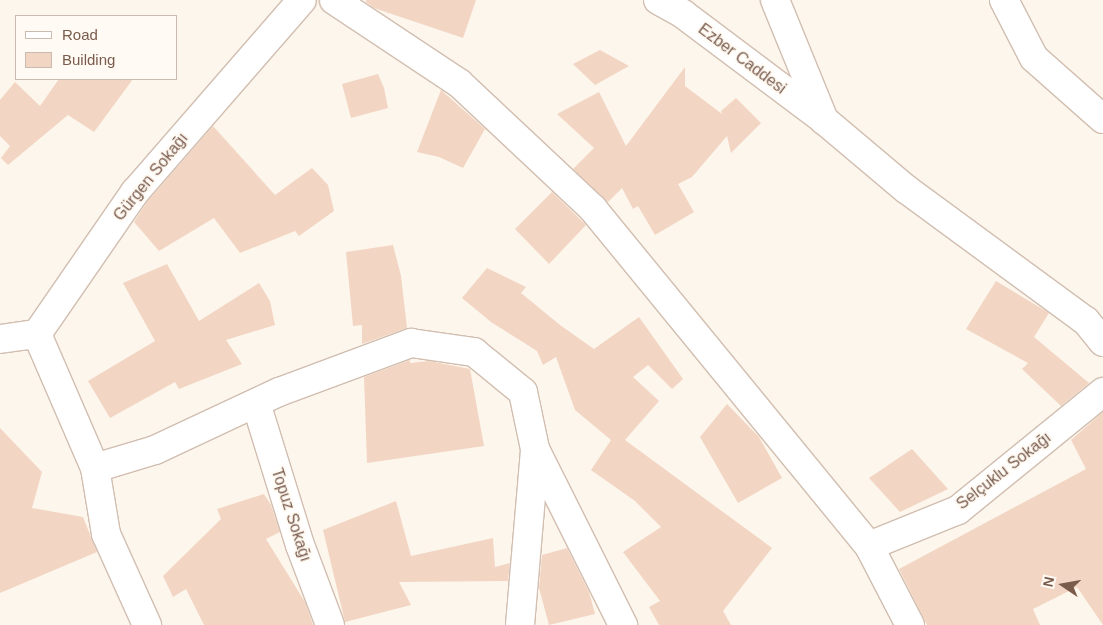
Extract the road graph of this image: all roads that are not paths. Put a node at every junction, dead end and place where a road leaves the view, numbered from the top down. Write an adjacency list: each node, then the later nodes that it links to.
1 (302, 0): 8 (street, Gürgen Sokağı)
2 (334, 0): 15 (street)
3 (658, 0): 7 (street, Ezber Caddesi)
4 (775, 0): 7 (street)
5 (1004, 0): 6 (street)
6 (1103, 118)
7 (824, 120): 10 (street, Ezber Caddesi)
8 (38, 334): 9 (street); 14 (street)
9 (0, 339)
10 (1103, 342)
11 (1103, 392): 15 (street, Selçuklu Sokağı)
12 (256, 403): 13 (street); 14 (street); 17 (street, Topuz Sokağı)
13 (535, 449): 18 (street); 19 (street)
14 (95, 468): 16 (street)
15 (869, 546): 20 (street)
16 (147, 625)
17 (330, 625)
18 (520, 625)
19 (623, 625)
20 (910, 625)

